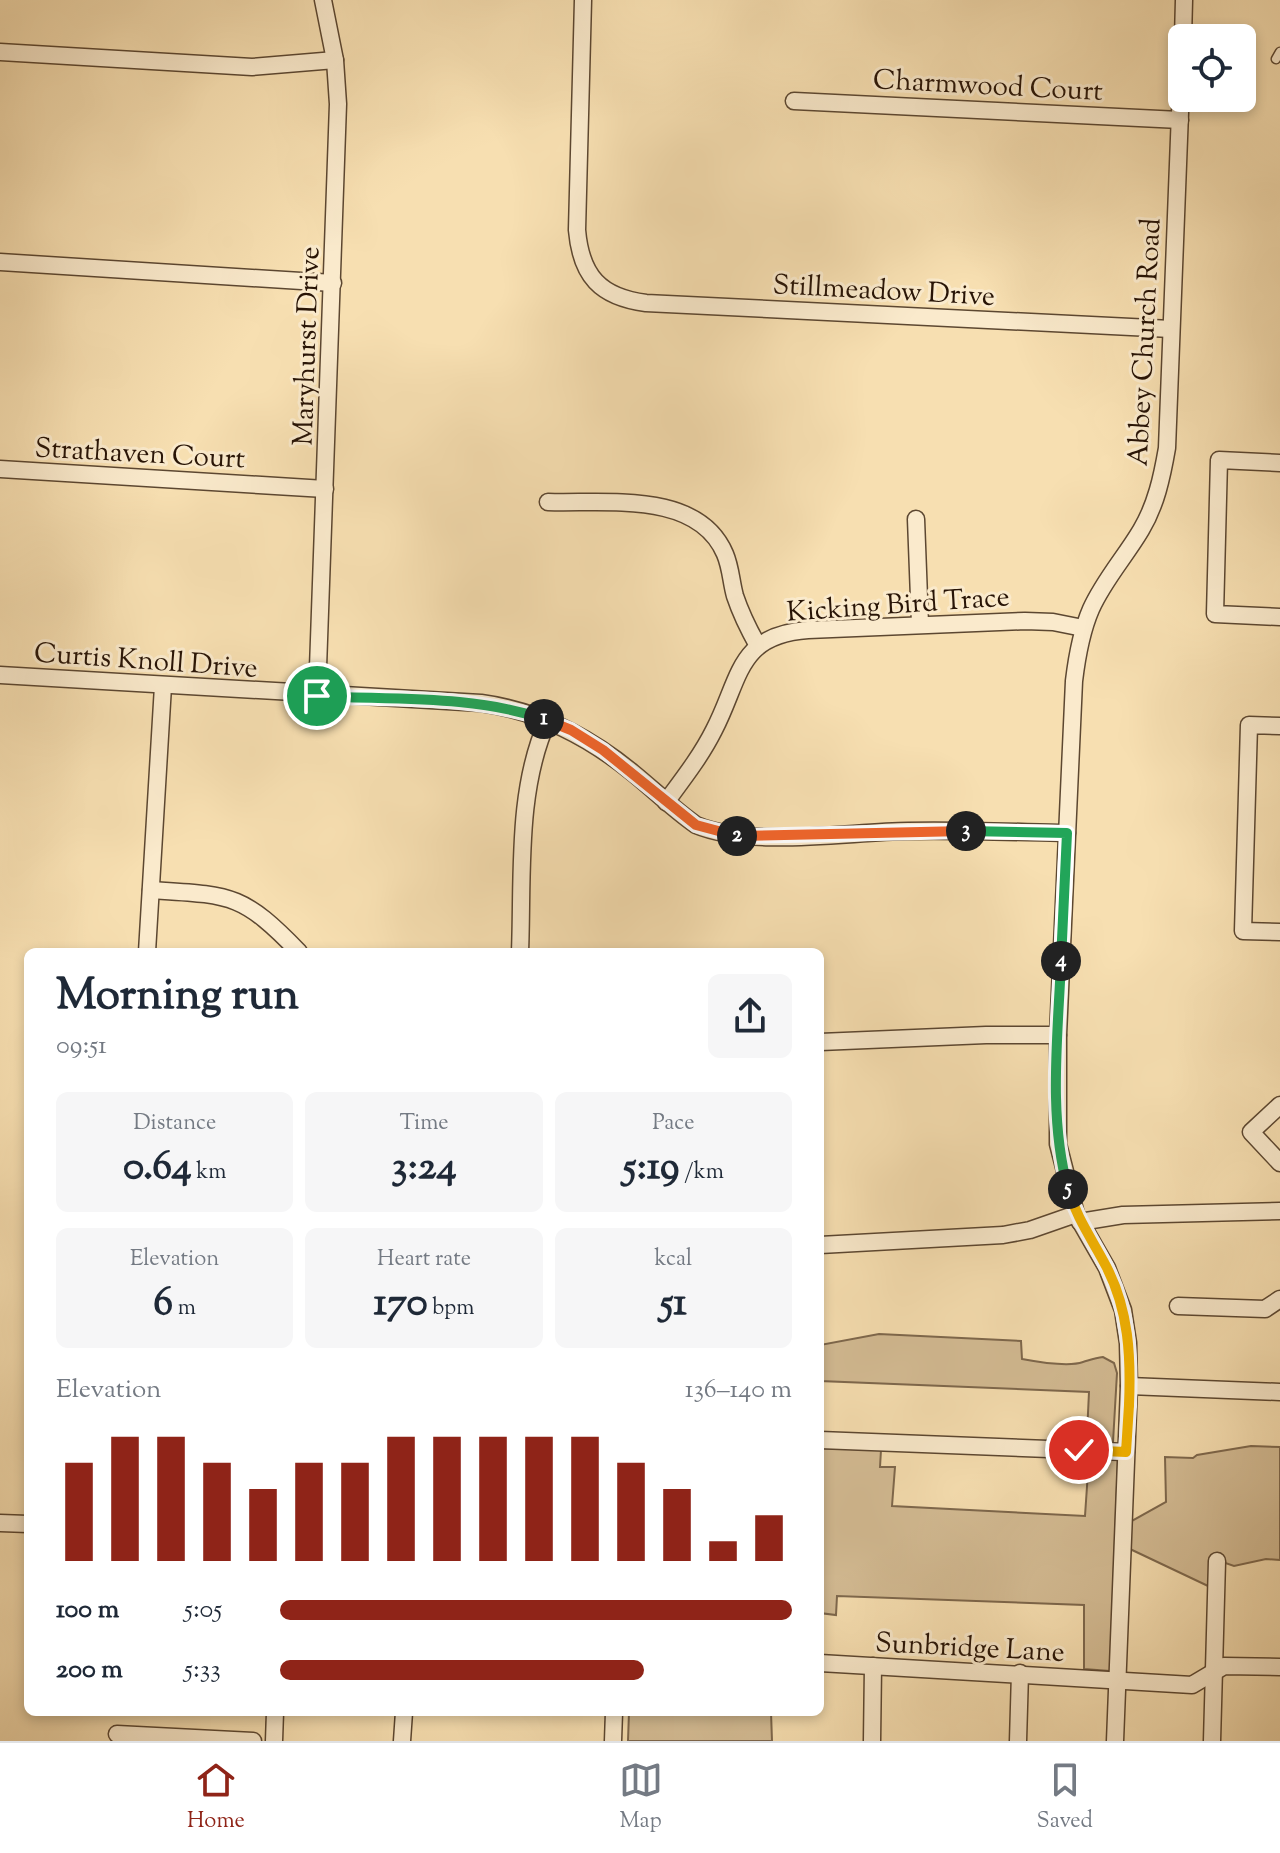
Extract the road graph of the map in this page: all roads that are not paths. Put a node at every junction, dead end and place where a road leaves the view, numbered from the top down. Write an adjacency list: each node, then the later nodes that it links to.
1 (323, 0): 6 (street, Maryhurst Drive)
2 (583, 0): 12 (street, Stillmeadow Drive)
3 (1184, 0): 4 (street)
4 (1183, 24)
5 (0, 52): 6 (street)
6 (335, 60): 11 (street, Maryhurst Drive)
7 (794, 101): 9 (street, Charmwood Court)
8 (1180, 112): 9 (street, Abbey Church Road)
9 (1180, 120): 12 (street, Abbey Church Road)
10 (0, 262): 11 (street)
11 (333, 283): 15 (street, Maryhurst Drive)
12 (1171, 329): 20 (street, Abbey Church Road)
13 (1280, 463): 18 (street)
14 (0, 469): 15 (street, Strathaven Court)
15 (325, 489): 24 (street, Maryhurst Drive)
16 (548, 502): 21 (street)
17 (916, 519): 19 (street)
18 (1280, 617)
19 (920, 624): 20 (street, Kicking Bird Trace); 21 (street, Kicking Bird Trace)
20 (1083, 628): 28 (street, Abbey Church Road)
21 (758, 646): 27 (street, Kicking Bird Trace)
22 (0, 675): 23 (street, Curtis Knoll Drive)
23 (163, 686): 24 (street, Curtis Knoll Drive); 29 (street)
24 (317, 696): 25 (street, Curtis Knoll Drive)
25 (548, 720): 27 (street, Curtis Knoll Drive); 33 (street)
26 (1280, 726): 30 (street)
27 (666, 802): 28 (street, Curtis Knoll Drive)
28 (1067, 833): 34 (street, Abbey Church Road)
29 (151, 890): 31 (street); 32 (street)
30 (1280, 932)
31 (147, 948)
32 (295, 948)
33 (520, 948)
34 (1058, 1035): 35 (street); 39 (street, Abbey Church Road)
35 (824, 1042)
36 (1280, 1105): 37 (street)
37 (1280, 1163)
38 (1280, 1211): 39 (street)
39 (1078, 1218): 40 (street); 43 (street, Abbey Church Road)
40 (824, 1245)
41 (1280, 1299): 42 (street)
42 (1178, 1306)
43 (1129, 1386): 44 (street); 46 (street, Abbey Church Road)
44 (1280, 1392)
45 (824, 1440): 46 (street)
46 (1126, 1452): 55 (street, Abbey Church Road)
47 (0, 1523): 48 (street)
48 (24, 1524)
49 (1217, 1561): 53 (street)
50 (824, 1663): 51 (street, Sunbridge Lane)
51 (873, 1666): 54 (street, Sunbridge Lane); 64 (street)
52 (1280, 1667): 53 (street, Sunbridge Lane)
53 (1215, 1672): 55 (street, Sunbridge Lane); 67 (street)
54 (1020, 1673): 55 (street, Sunbridge Lane); 65 (street)
55 (1117, 1681): 66 (street, Abbey Church Road)
56 (275, 1716): 61 (street)
57 (404, 1716): 62 (street)
58 (614, 1716): 63 (street)
59 (117, 1734): 60 (street)
60 (253, 1741)
61 (274, 1741)
62 (402, 1741)
63 (613, 1741)
64 (872, 1741)
65 (1018, 1741)
66 (1115, 1741)
67 (1212, 1741)

